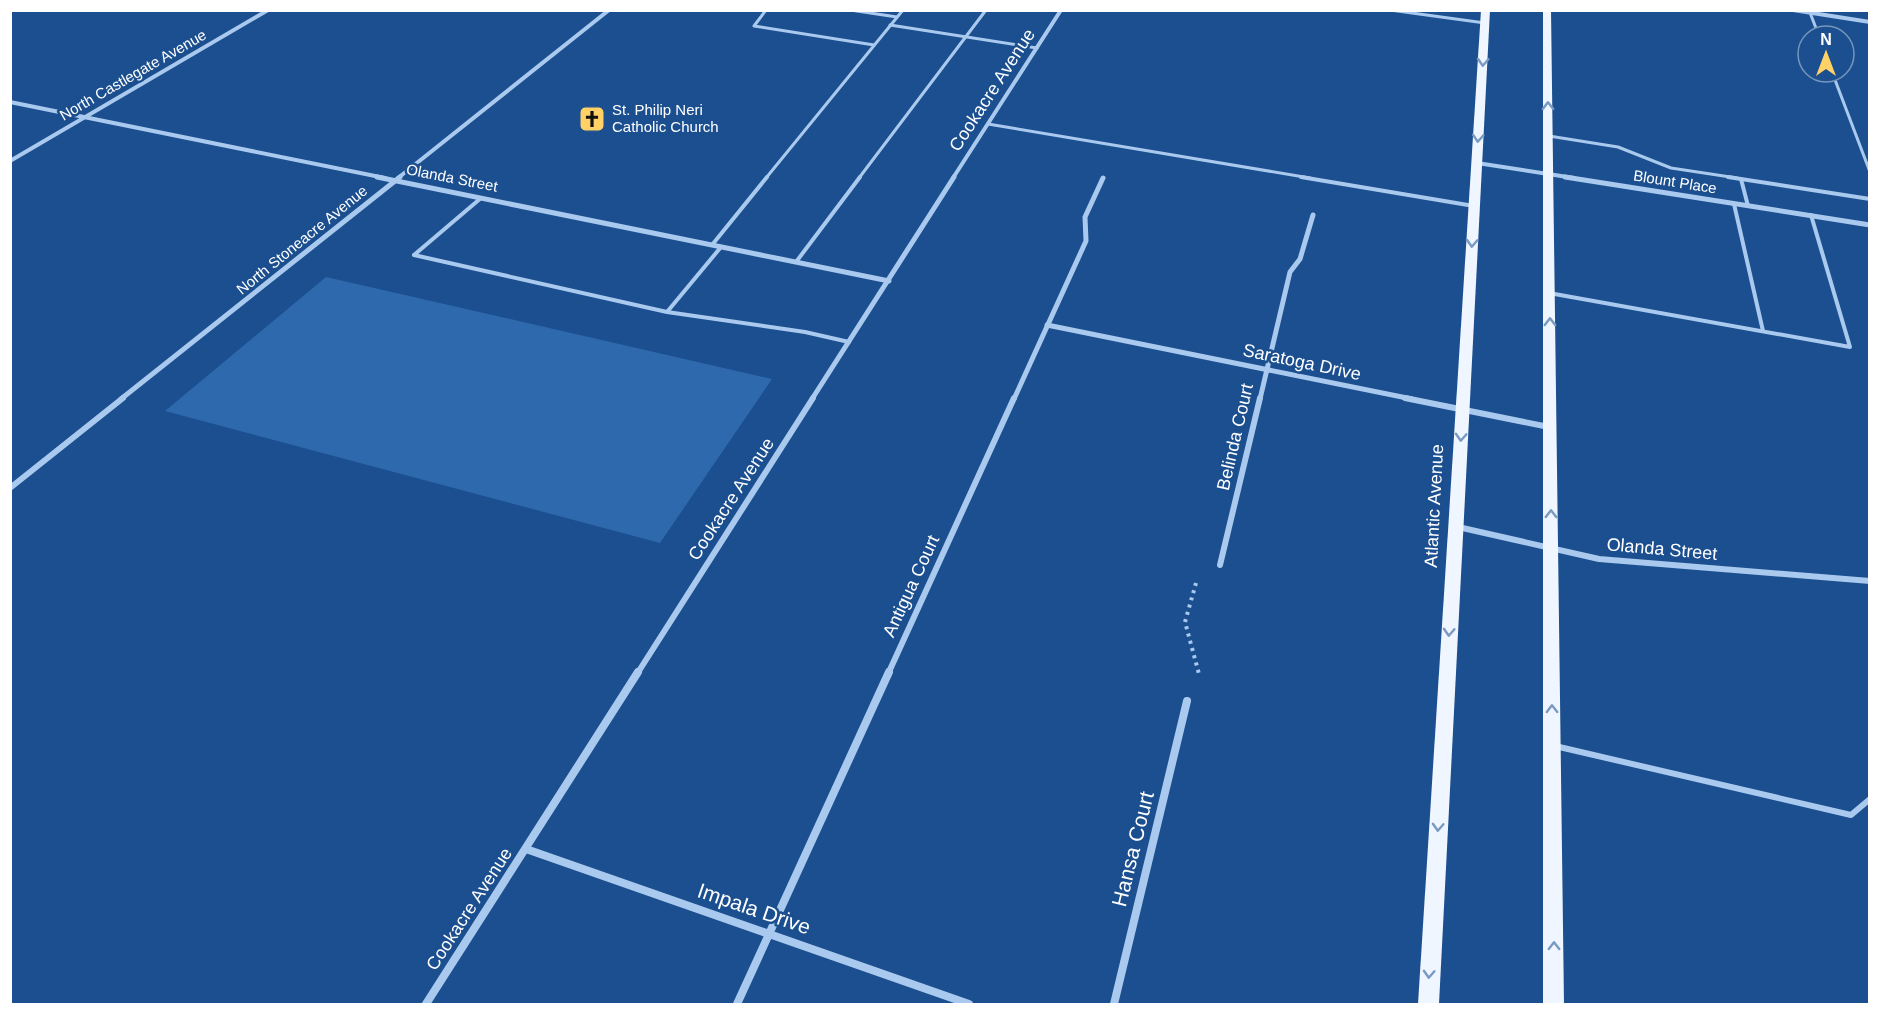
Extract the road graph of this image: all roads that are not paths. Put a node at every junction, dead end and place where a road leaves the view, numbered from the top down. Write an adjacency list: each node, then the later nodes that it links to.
1 (268, 10): 22 (street, North Castlegate Avenue)
2 (609, 10): 31 (street, North Stoneacre Avenue)
3 (766, 10): 18 (lane)
4 (850, 10): 13 (lane)
5 (903, 10): 13 (lane)
6 (986, 10): 17 (lane)
7 (1061, 10): 19 (street, Cookacre Avenue)
8 (1390, 10): 15 (lane)
9 (1486, 10): 15 (main road, Atlantic Avenue)
10 (1547, 10): 24 (main road, one-way to 10)
11 (1793, 10): 12 (street)
12 (1809, 12): 14 (street)
13 (897, 17): 16 (lane)
14 (1869, 22)
15 (1485, 23): 26 (main road, Atlantic Avenue, one-way to 26)
16 (890, 25): 17 (lane); 18 (lane)
17 (967, 37): 19 (lane); 42 (lane)
18 (874, 45): 40 (lane)
19 (1037, 48): 23 (street, Cookacre Avenue)
20 (1836, 84): 27 (lane)
21 (10, 102): 22 (street, Olanda Street)
22 (85, 118): 25 (street, North Castlegate Avenue); 31 (street, Olanda Street)
23 (988, 124): 35 (lane); 43 (street, Cookacre Avenue)
24 (1549, 136): 28 (main road); 30 (lane)
25 (10, 161)
26 (1476, 163): 28 (street, Blount Place); 35 (main road, Atlantic Avenue)
27 (1869, 172)
28 (1549, 175): 34 (street, Blount Place); 44 (main road)
29 (1103, 178): 46 (street, Antigua Court)
30 (1741, 179): 33 (lane); 36 (lane)
31 (396, 181): 32 (street, Olanda Street); 52 (street, North Stoneacre Avenue)
32 (481, 198): 40 (street, Olanda Street); 45 (lane)
33 (1869, 199)
34 (1734, 204): 36 (street, Blount Place); 47 (lane)
35 (1474, 206): 50 (main road, Atlantic Avenue, one-way to 50)
36 (1748, 206): 38 (street, Blount Place)
37 (1313, 215): 49 (street, Belinda Court)
38 (1811, 215): 39 (street, Blount Place); 47 (lane)
39 (1869, 225)
40 (712, 244): 41 (street, Olanda Street)
41 (721, 247): 42 (street, Olanda Street); 45 (lane)
42 (796, 262): 43 (street, Olanda Street)
43 (889, 281): 48 (street, Cookacre Avenue)
44 (1550, 293): 47 (lane); 51 (main road, one-way to 44)
45 (668, 312): 48 (lane)
46 (1047, 325): 49 (street, Saratoga Drive); 61 (street, Antigua Court)
47 (1763, 332)
48 (849, 342): 60 (street, Cookacre Avenue)
49 (1266, 370): 50 (street, Saratoga Drive); 55 (street, Belinda Court)
50 (1462, 410): 51 (street, Saratoga Drive); 53 (main road, Atlantic Avenue, one-way to 53)
51 (1551, 428): 54 (main road, one-way to 51)
52 (10, 488)
53 (1455, 527): 54 (street, Olanda Street); 66 (main road, Atlantic Avenue, one-way to 66)
54 (1551, 549): 56 (street, Olanda Street); 58 (main road, one-way to 54)
55 (1220, 565)
56 (1869, 581)
57 (1187, 701): 65 (street, Hansa Court)
58 (1552, 745): 59 (lane); 67 (main road, one-way to 58)
59 (1869, 799)
60 (526, 849): 61 (street, Impala Drive); 62 (street, Cookacre Avenue)
61 (769, 934): 63 (street, Antigua Court); 64 (street, Impala Drive)
62 (426, 1005)
63 (737, 1005)
64 (969, 1005)
65 (1114, 1005)
66 (1428, 1005)
67 (1554, 1005)

